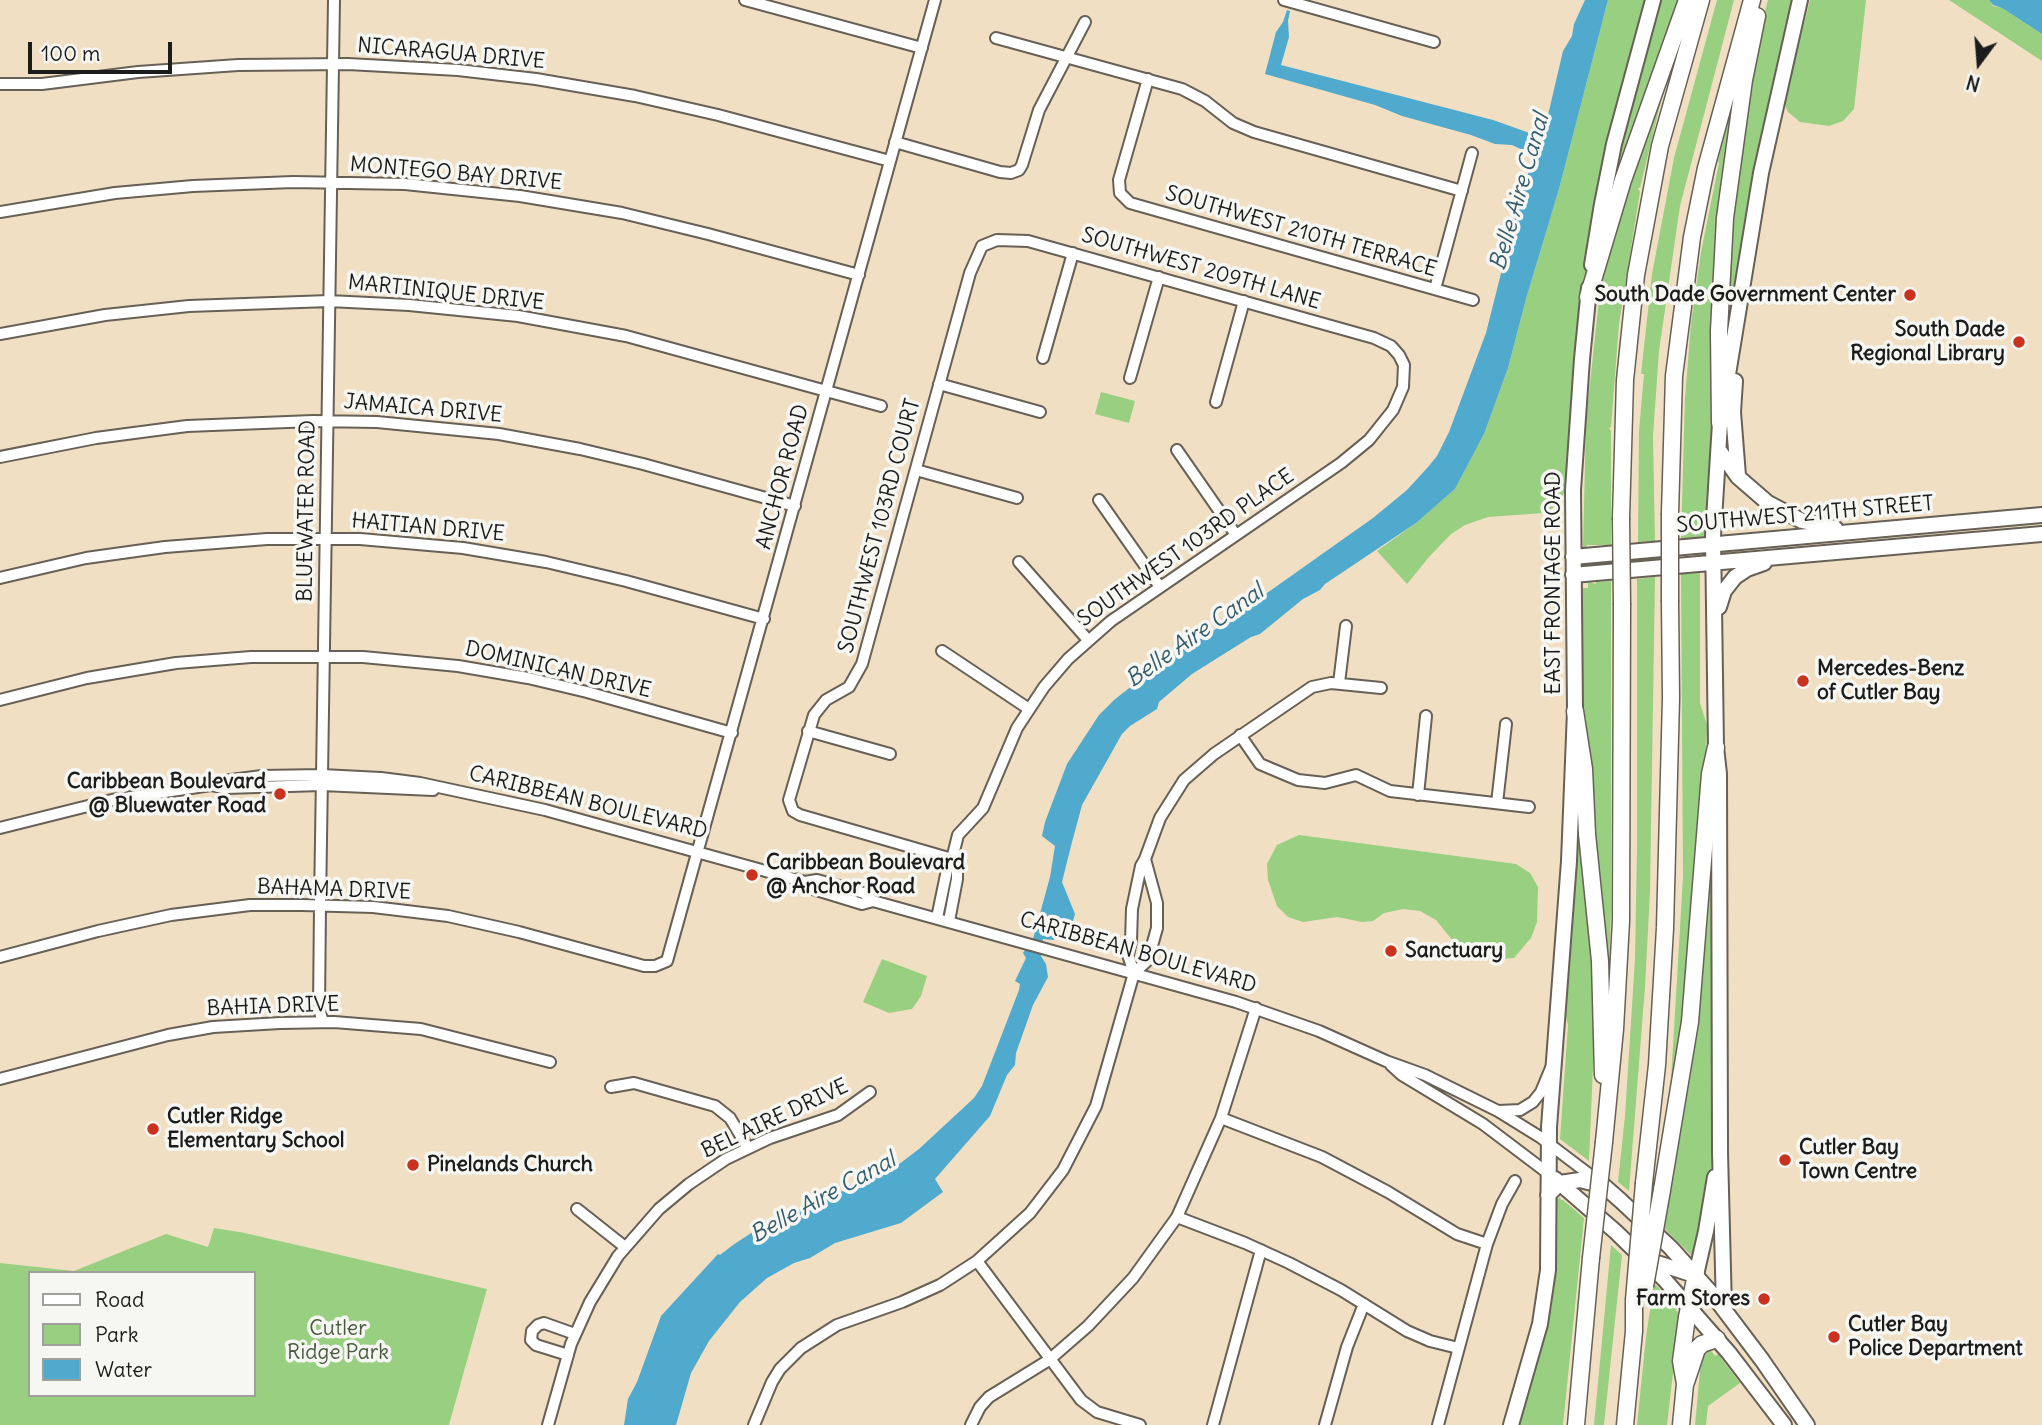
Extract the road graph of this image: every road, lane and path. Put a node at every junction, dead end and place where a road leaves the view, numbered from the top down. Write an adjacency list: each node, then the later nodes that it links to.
1 (334, 0): 16 (street, BLUEWATER ROAD)
2 (746, 0): 14 (street)
3 (935, 0): 14 (street, ANCHOR ROAD)
4 (1285, 0): 13 (street)
5 (1653, 0): 30 (main road, EAST FRONTAGE ROAD)
6 (1687, 0): 30 (highway)
7 (1701, 0): 110 (highway, bridge)
8 (1752, 0): 125 (highway, bridge)
9 (1761, 0): 45 (highway)
10 (1800, 0): 34 (main road)
11 (1085, 22): 15 (street)
12 (996, 38): 15 (street)
13 (1434, 42)
14 (922, 48): 19 (street, ANCHOR ROAD)
15 (1068, 58): 17 (street); 19 (street)
16 (332, 64): 18 (street, NICARAGUA DRIVE); 21 (street, NICARAGUA DRIVE); 22 (street, BLUEWATER ROAD)
17 (1147, 79): 23 (street); 29 (street, SOUTHWEST 210TH TERRACE)
18 (0, 84)
19 (895, 142): 21 (street, ANCHOR ROAD)
20 (1472, 153): 23 (street)
21 (890, 161): 27 (street, ANCHOR ROAD)
22 (331, 181): 24 (street, MONTEGO BAY DRIVE); 27 (street, MONTEGO BAY DRIVE); 32 (street, BLUEWATER ROAD)
23 (1462, 191): 29 (street)
24 (0, 212)
25 (990, 241): 26 (street, SOUTHWEST 209TH LANE); 39 (street, SOUTHWEST 103RD COURT)
26 (1073, 253): 28 (street, SOUTHWEST 209TH LANE); 37 (street)
27 (859, 275): 40 (street, ANCHOR ROAD)
28 (1159, 277): 33 (street, SOUTHWEST 209TH LANE); 38 (street)
29 (1435, 289): 31 (street, SOUTHWEST 210TH TERRACE)
30 (1588, 297): 60 (main road, EAST FRONTAGE ROAD)
31 (1473, 300)
32 (329, 301): 35 (street, MARTINIQUE DRIVE); 40 (street, MARTINIQUE DRIVE); 44 (street, BLUEWATER ROAD)
33 (1244, 301): 36 (street, SOUTHWEST 209TH LANE); 41 (street)
34 (1738, 319): 45 (main road); 50 (main road)
35 (0, 334)
36 (1397, 353): 57 (street, SOUTHWEST 103RD PLACE)
37 (1043, 358)
38 (1130, 378)
39 (939, 384): 43 (street); 49 (street, SOUTHWEST 103RD COURT)
40 (827, 391): 42 (street, MARTINIQUE DRIVE); 53 (street, ANCHOR ROAD)
41 (1216, 402)
42 (881, 406)
43 (1040, 412)
44 (327, 421): 48 (street, JAMAICA DRIVE); 53 (street, JAMAICA DRIVE); 58 (street, BLUEWATER ROAD)
45 (1720, 423): 47 (main road)
46 (1177, 450): 57 (street)
47 (1719, 450): 50 (main road); 59 (main road)
48 (0, 457)
49 (916, 470): 51 (street); 80 (street, SOUTHWEST 103RD COURT)
50 (1738, 477): 55 (main road)
51 (1017, 498)
52 (1099, 500): 66 (street)
53 (795, 506): 68 (street, ANCHOR ROAD)
54 (2042, 515): 55 (main road, SOUTHWEST 211TH STREET)
55 (1854, 531): 59 (main road, SOUTHWEST 211TH STREET)
56 (2042, 534): 61 (main road, SOUTHWEST 211TH STREET)
57 (1236, 535): 66 (street, SOUTHWEST 103RD PLACE)
58 (325, 539): 65 (street, HAITIAN DRIVE); 68 (street, HAITIAN DRIVE); 72 (street, BLUEWATER ROAD)
59 (1714, 544): 60 (main road, SOUTHWEST 211TH STREET); 63 (main road)
60 (1573, 557): 64 (main road, EAST FRONTAGE ROAD)
61 (1779, 558): 63 (main road, SOUTHWEST 211TH STREET); 67 (main road)
62 (1019, 562): 70 (street)
63 (1714, 562): 64 (main road, SOUTHWEST 211TH STREET); 67 (main road)
64 (1573, 575): 77 (main road, EAST FRONTAGE ROAD)
65 (0, 578)
66 (1160, 587): 70 (street, SOUTHWEST 103RD PLACE)
67 (1716, 618): 83 (main road)
68 (764, 619): 81 (street, ANCHOR ROAD)
69 (1346, 626): 73 (street)
70 (1088, 640): 76 (street, SOUTHWEST 103RD PLACE)
71 (942, 651): 76 (street)
72 (324, 656): 75 (street, DOMINICAN DRIVE); 81 (street, DOMINICAN DRIVE); 85 (street, BLUEWATER ROAD)
73 (1339, 684): 74 (street); 82 (street)
74 (1381, 688)
75 (0, 700)
76 (1029, 709): 91 (street, SOUTHWEST 103RD PLACE)
77 (1575, 711): 104 (main road, EAST FRONTAGE ROAD); 110 (highway)
78 (1426, 716): 86 (street)
79 (1506, 724): 87 (street)
80 (808, 732): 84 (street); 91 (street, SOUTHWEST 103RD COURT)
81 (732, 733): 90 (street, ANCHOR ROAD)
82 (1240, 735): 86 (street); 92 (street)
83 (1716, 747): 113 (main road); 125 (highway, bridge)
84 (890, 754)
85 (322, 780): 89 (street, CARIBBEAN BOULEVARD); 90 (street, CARIBBEAN BOULEVARD); 93 (street, BLUEWATER ROAD)
86 (1418, 794): 87 (street)
87 (1497, 803): 88 (street)
88 (1529, 807)
89 (0, 828)
90 (699, 852): 94 (street, CARIBBEAN BOULEVARD); 98 (street, ANCHOR ROAD)
91 (952, 859): 94 (street, SOUTHWEST 103RD PLACE)
92 (1145, 859): 95 (street); 96 (street)
93 (320, 905): 97 (street, BAHAMA DRIVE); 98 (street, BAHAMA DRIVE); 101 (street, BLUEWATER ROAD)
94 (943, 919): 99 (street, CARIBBEAN BOULEVARD)
95 (1131, 934): 96 (street); 99 (street)
96 (1155, 938): 99 (street)
97 (0, 957)
98 (664, 963)
99 (1134, 973): 100 (street, CARIBBEAN BOULEVARD); 123 (street)
100 (1255, 1008): 102 (street, CARIBBEAN BOULEVARD); 109 (street)
101 (323, 1022): 103 (street, BAHIA DRIVE); 105 (street, BAHIA DRIVE)
102 (1386, 1061): 108 (street, CARIBBEAN BOULEVARD); 114 (street, CARIBBEAN BOULEVARD)
103 (550, 1062)
104 (1554, 1063): 108 (street); 111 (main road, EAST FRONTAGE ROAD)
105 (0, 1079)
106 (611, 1087): 112 (street)
107 (870, 1092): 112 (street, BEL AIRE DRIVE)
108 (1498, 1111): 111 (street, CARIBBEAN BOULEVARD)
109 (1221, 1118): 118 (street); 119 (street)
110 (1604, 1142): 143 (highway, bridge)
111 (1549, 1144): 114 (main road, EAST FRONTAGE ROAD); 116 (street, CARIBBEAN BOULEVARD)
112 (748, 1148): 120 (street, BEL AIRE DRIVE)
113 (1720, 1152): 124 (main road); 128 (main road)
114 (1554, 1178): 116 (main road); 122 (main road, CARIBBEAN BOULEVARD); 142 (main road, EAST FRONTAGE ROAD)
115 (1515, 1181): 119 (street)
116 (1604, 1186): 124 (main road, CARIBBEAN BOULEVARD)
117 (577, 1209): 120 (street)
118 (1177, 1217): 121 (street); 133 (street)
119 (1487, 1244): 131 (street)
120 (625, 1247): 129 (street, BEL AIRE DRIVE)
121 (1261, 1250): 126 (street); 139 (street)
122 (1645, 1259): 124 (main road); 127 (main road, CARIBBEAN BOULEVARD)
123 (977, 1261): 133 (street); 136 (street)
124 (1696, 1275): 127 (highway); 128 (main road, CARIBBEAN BOULEVARD)
125 (1638, 1303): 144 (highway)
126 (1364, 1304): 131 (street); 140 (street)
127 (1689, 1307): 130 (main road, CARIBBEAN BOULEVARD); 134 (highway)
128 (1724, 1309): 147 (main road, CARIBBEAN BOULEVARD)
129 (575, 1334): 132 (street, BEL AIRE DRIVE); 132 (street)
130 (1717, 1339): 134 (highway); 146 (main road, CARIBBEAN BOULEVARD)
131 (1458, 1348): 141 (street)
132 (568, 1355): 135 (street, BEL AIRE DRIVE)
133 (1049, 1360): 137 (street); 138 (street)
134 (1685, 1384): 145 (highway)
135 (548, 1425)
136 (754, 1425)
137 (971, 1425)
138 (1140, 1425)
139 (1213, 1425)
140 (1325, 1425)
141 (1438, 1425)
142 (1511, 1425)
143 (1576, 1425)
144 (1625, 1425)
145 (1681, 1425)
146 (1784, 1425)
147 (1807, 1425)

